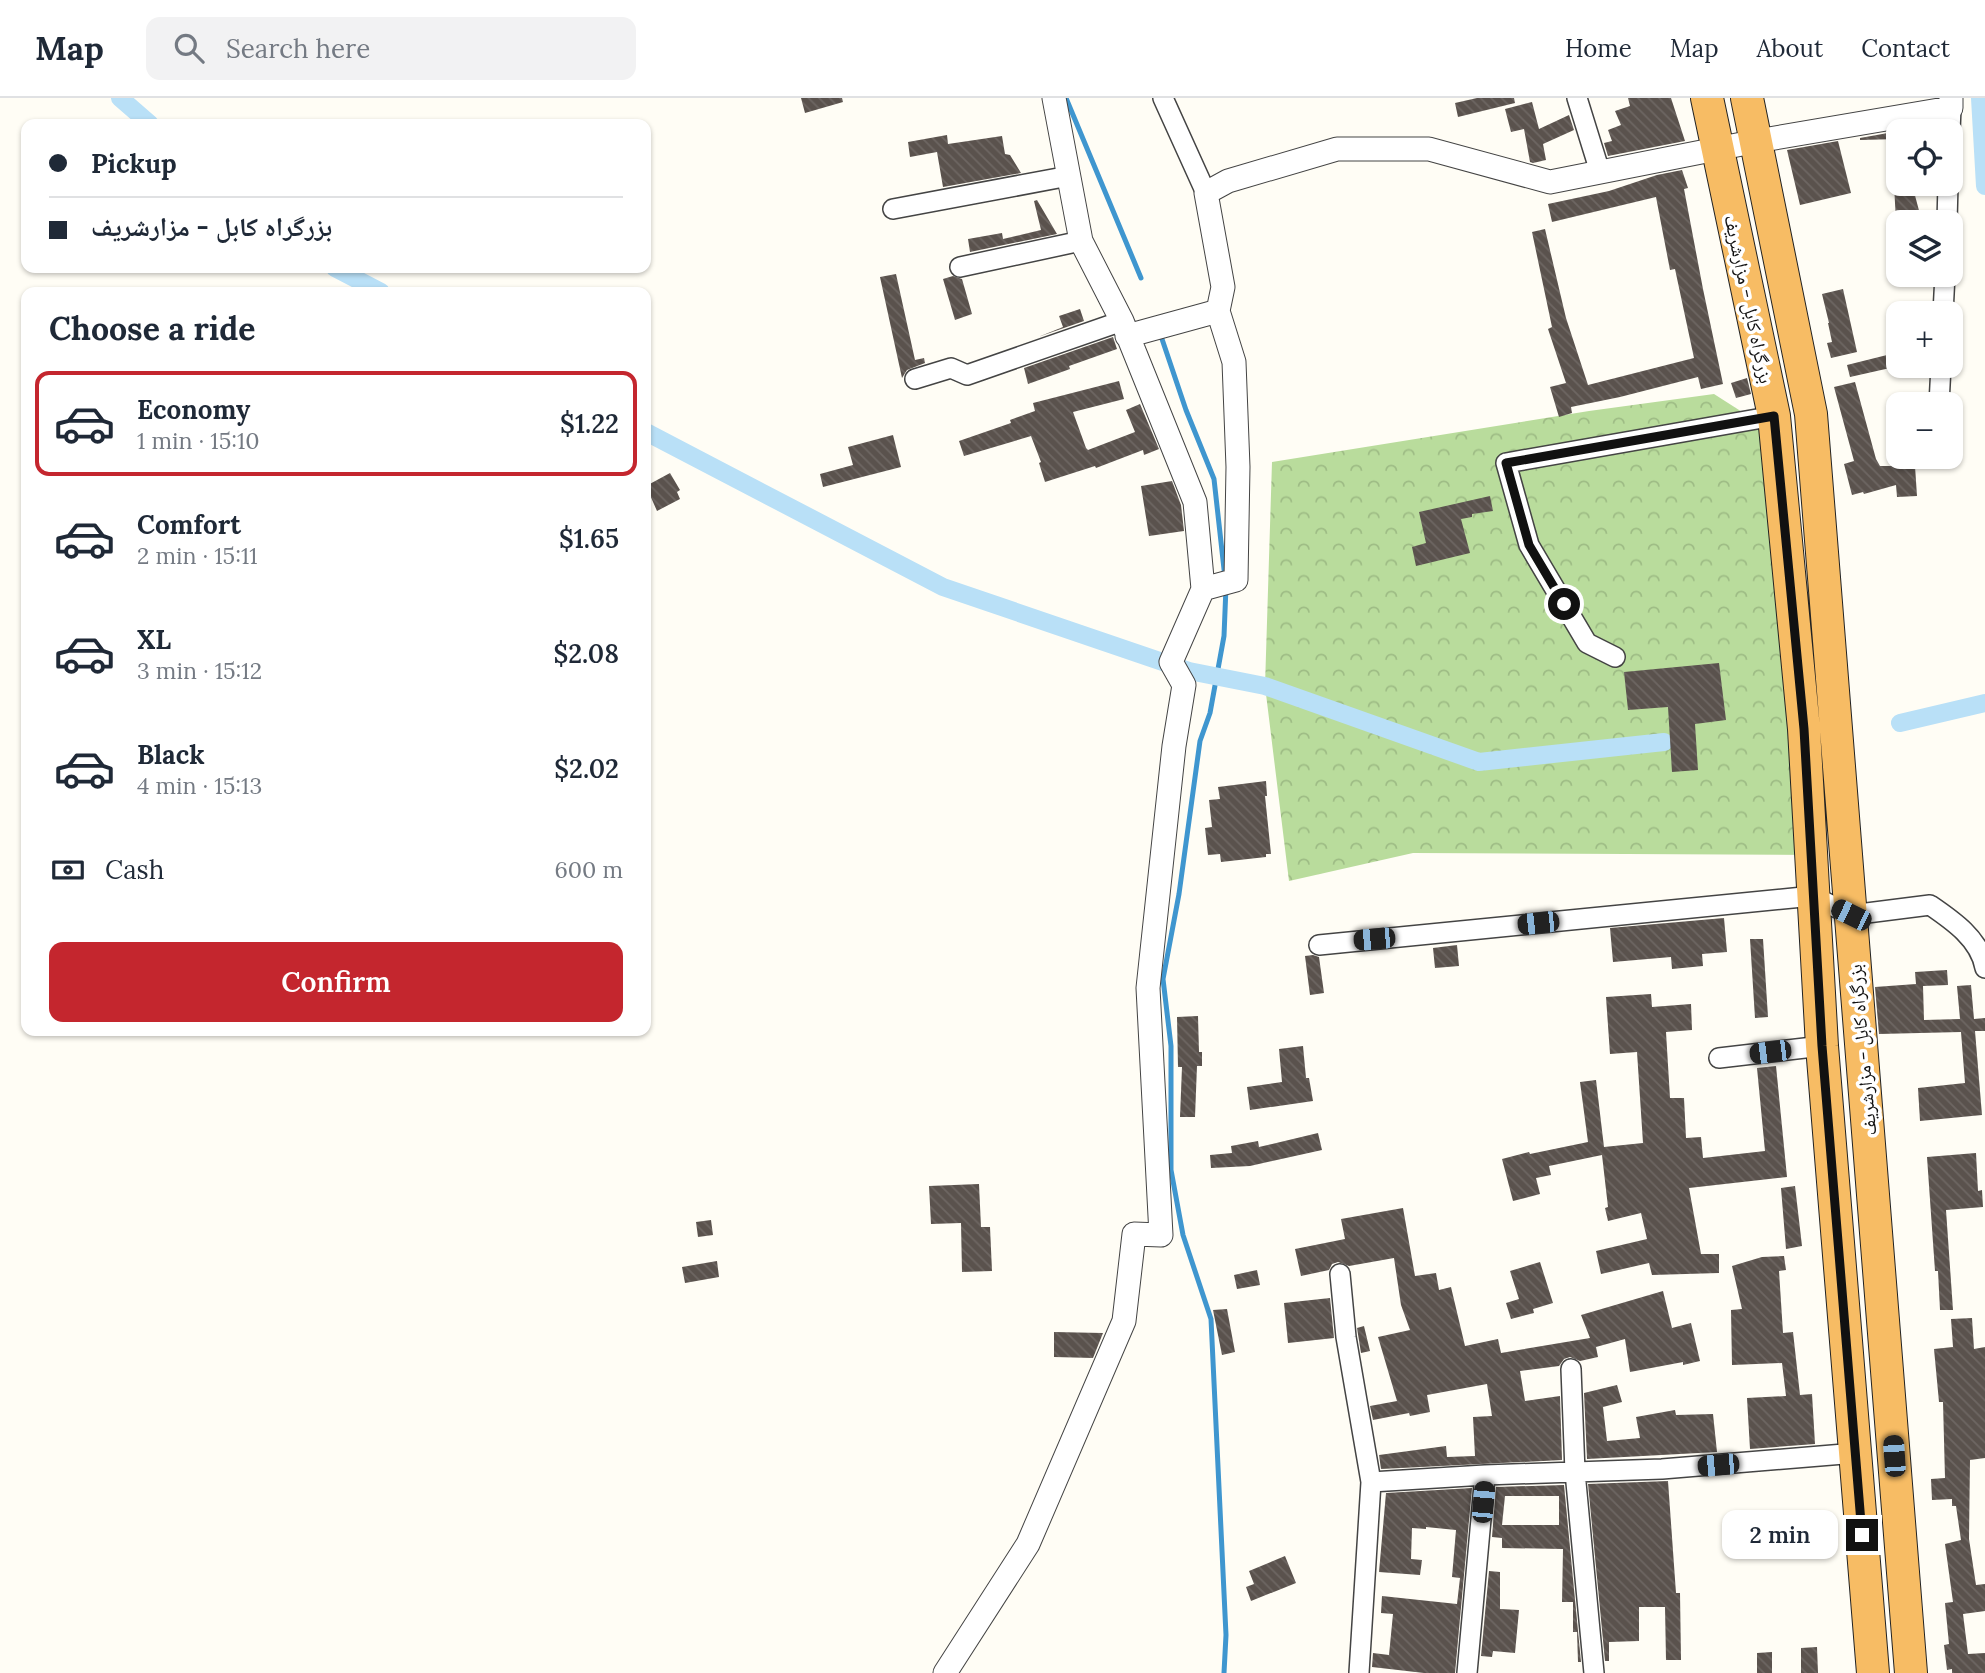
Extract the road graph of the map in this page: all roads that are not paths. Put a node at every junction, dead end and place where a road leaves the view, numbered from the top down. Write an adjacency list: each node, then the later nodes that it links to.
1 (1054, 98): 10 (street)
2 (1163, 98): 11 (street)
3 (1577, 98): 9 (street)
4 (1707, 98): 8 (highway, بزرگراه کابل - مزارشریف)
5 (1747, 98): 7 (highway, بزرگراه کابل - مزارشریف)
6 (1951, 113): 7 (street)
7 (1757, 141): 8 (street); 22 (highway, بزرگراه کابل - مزارشریف)
8 (1717, 148): 9 (street); 18 (highway, بزرگراه کابل - مزارشریف)
9 (1600, 172): 11 (street)
10 (1069, 176): 12 (street); 13 (street)
11 (1206, 193): 15 (street)
12 (893, 209)
13 (1082, 241): 14 (street); 16 (street)
14 (960, 267)
15 (1218, 311): 16 (street); 19 (street)
16 (1124, 329): 17 (street); 19 (street)
17 (915, 379)
18 (1774, 416): 20 (street); 21 (highway, بزرگراه کابل - مزارشریف)
19 (1218, 585): 33 (street)
20 (1615, 657)
21 (1812, 896): 22 (street); 23 (street); 25 (highway, بزرگراه کابل - مزارشریف)
22 (1851, 915): 24 (street); 38 (highway, بزرگراه کابل - مزارشریف)
23 (1319, 945)
24 (1985, 968)
25 (1822, 1046): 26 (street); 29 (highway, بزرگراه کابل - مزارشریف)
26 (1719, 1058)
27 (1340, 1274): 32 (street)
28 (1571, 1369): 30 (street)
29 (1856, 1453): 30 (street); 37 (highway, بزرگراه کابل - مزارشریف)
30 (1576, 1472): 31 (street); 36 (street)
31 (1485, 1475): 32 (street); 35 (street)
32 (1371, 1482): 34 (street)
33 (945, 1673)
34 (1359, 1673)
35 (1467, 1673)
36 (1594, 1673)
37 (1873, 1673)
38 (1911, 1673)

